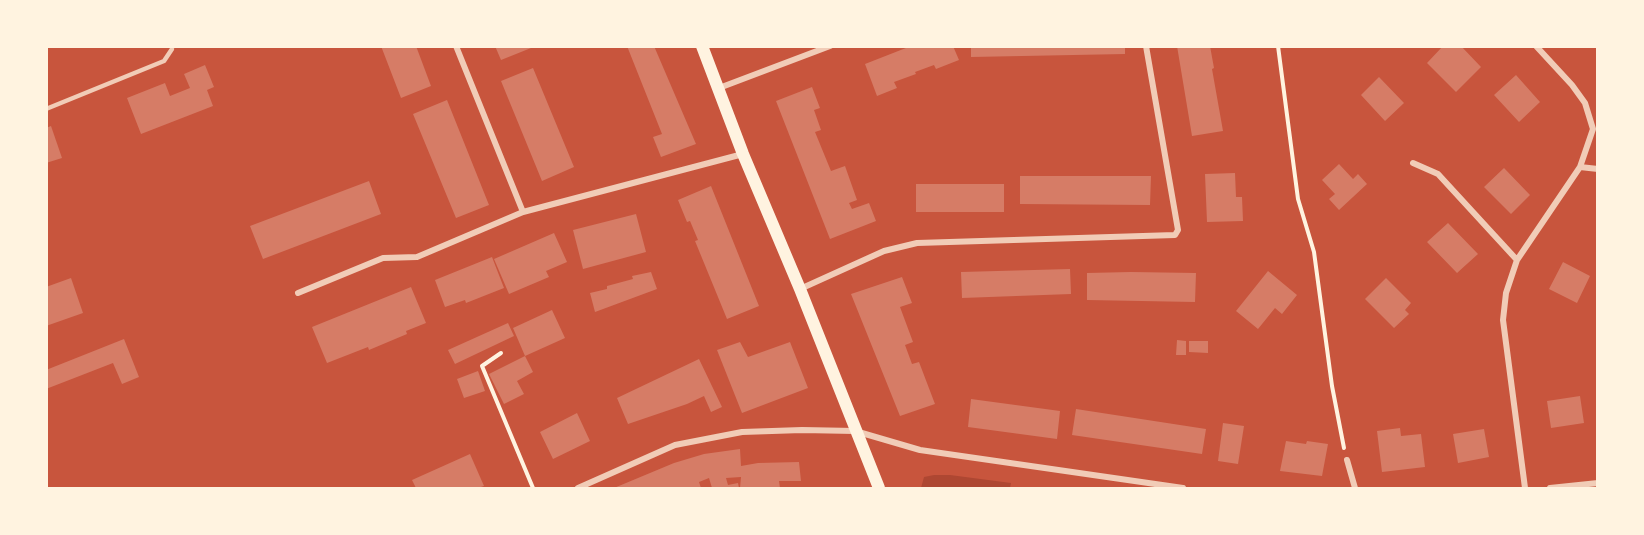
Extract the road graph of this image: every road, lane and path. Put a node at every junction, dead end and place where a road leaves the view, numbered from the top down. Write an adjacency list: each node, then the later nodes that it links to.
1 (456, 46): 15 (street)
2 (702, 46): 8 (main road)
3 (830, 46): 8 (street)
4 (1146, 46): 17 (street)
5 (1278, 46): 21 (path)
6 (1536, 46): 10 (street)
7 (172, 49): 9 (lane)
8 (719, 88): 11 (main road)
9 (46, 110)
10 (1595, 128): 13 (street)
11 (743, 154): 15 (street); 17 (main road)
12 (1413, 163): 16 (street)
13 (1580, 167): 14 (street); 16 (street)
14 (1598, 169)
15 (523, 212): 18 (street)
16 (1517, 260): 28 (street)
17 (800, 289): 20 (main road)
18 (298, 293)
19 (501, 353): 23 (path)
20 (855, 431): 24 (street); 25 (main road); 26 (street)
21 (1347, 460): 27 (street)
22 (1598, 483): 29 (street)
23 (533, 489)
24 (578, 489)
25 (879, 489)
26 (1182, 489)
27 (1355, 489)
28 (1525, 489)
29 (1550, 489)

